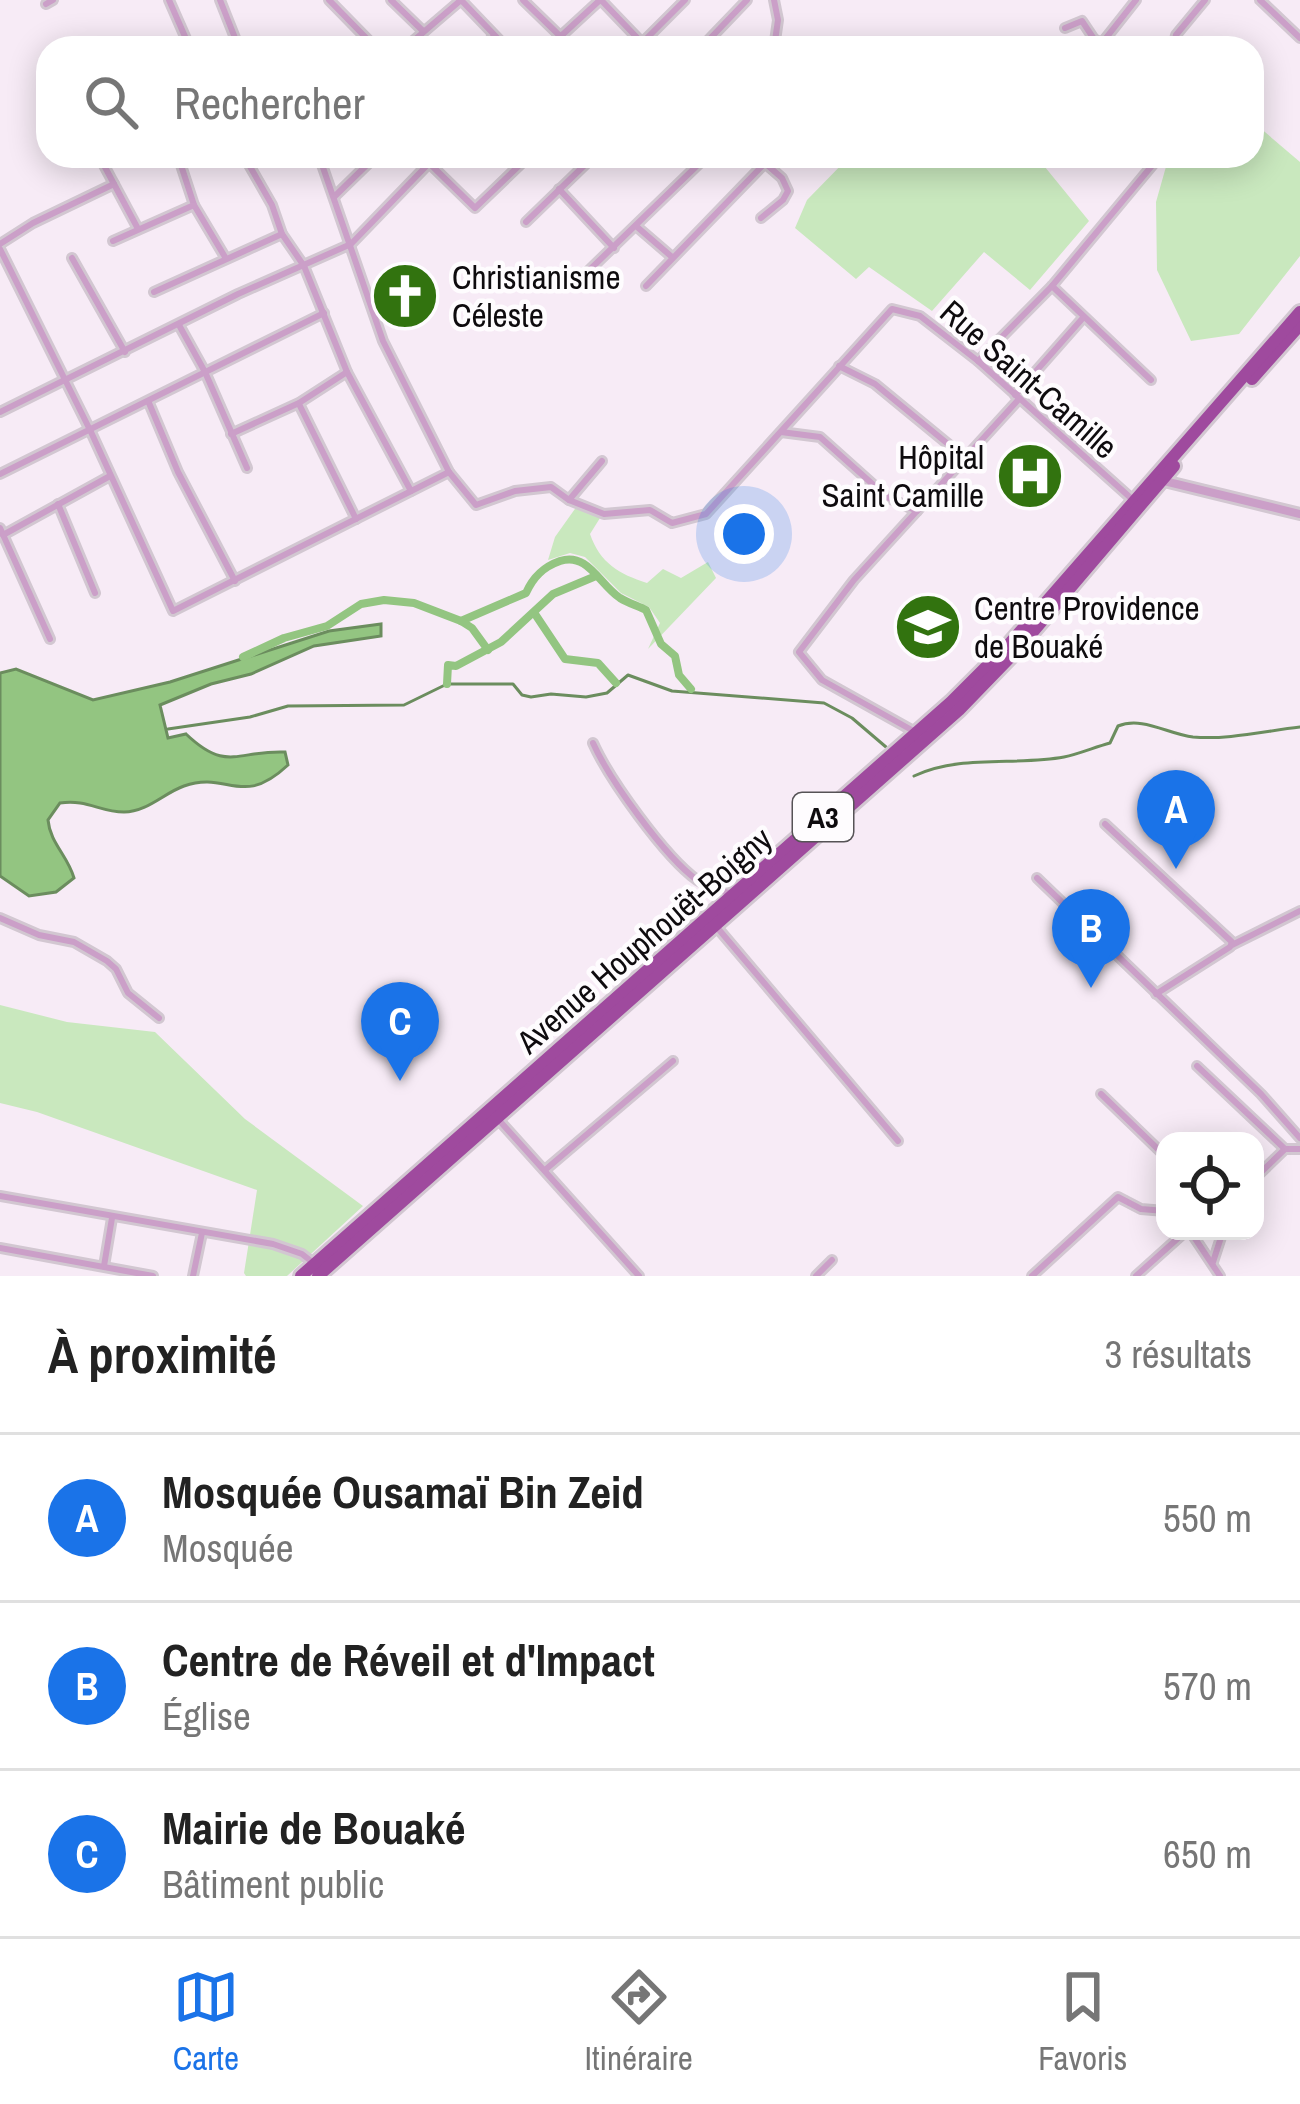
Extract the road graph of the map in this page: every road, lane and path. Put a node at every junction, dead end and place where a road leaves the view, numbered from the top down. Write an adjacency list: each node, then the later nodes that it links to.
1 (169, 0): 17 (street)
2 (220, 0): 18 (street)
3 (329, 0): 19 (street)
4 (392, 0): 15 (street)
5 (461, 0): 15 (street); 21 (street)
6 (523, 0): 16 (street)
7 (601, 0): 16 (street); 22 (street)
8 (685, 0): 23 (street)
9 (747, 0): 24 (street)
10 (774, 0): 25 (street)
11 (1136, 0): 27 (street)
12 (1204, 0): 28 (street)
13 (1260, 0): 29 (street)
14 (1064, 28): 26 (street)
15 (423, 32): 20 (street)
16 (560, 35)
17 (185, 36)
18 (234, 36)
19 (364, 36)
20 (418, 36)
21 (494, 36)
22 (633, 36)
23 (651, 36)
24 (712, 36)
25 (776, 36)
26 (1092, 36)
27 (1108, 36)
28 (1176, 36)
29 (1300, 38)
30 (105, 168): 43 (street)
31 (182, 168): 46 (street)
32 (251, 168): 51 (street)
33 (324, 168): 45 (street)
34 (364, 168): 45 (street)
35 (423, 168): 53 (street)
36 (440, 168): 37 (street)
37 (517, 168)
38 (582, 168): 44 (street)
39 (695, 168): 49 (street)
40 (766, 168): 57 (street)
41 (770, 168): 47 (street)
42 (1150, 168): 62 (street)
43 (114, 184): 50 (street); 54 (street)
44 (559, 190): 48 (street); 55 (street)
45 (335, 196): 53 (street)
46 (194, 205): 50 (street); 56 (street)
47 (760, 218)
48 (526, 222)
49 (636, 226): 55 (street); 57 (street)
50 (137, 228): 52 (street)
51 (282, 234): 56 (street); 59 (street)
52 (113, 241)
53 (351, 244): 59 (street); 86 (street)
54 (0, 247): 75 (street)
55 (615, 248): 60 (street)
56 (225, 257): 63 (street)
57 (672, 257): 61 (street)
58 (72, 258): 69 (street)
59 (304, 266): 65 (street); 67 (street)
60 (577, 282)
61 (646, 286)
62 (1052, 286): 66 (street); 70 (street)
63 (154, 292)
64 (1300, 312): 89 (highway, Avenue Houphouët-Boigny / A3)
65 (324, 313): 72 (street); 73 (street)
66 (1082, 319): 74 (street); 76 (street)
67 (178, 325): 69 (street); 72 (street)
68 (1300, 325): 89 (highway, Avenue Houphouët-Boigny / A3)
69 (125, 352): 75 (street)
70 (978, 361): 71 (street, Rue Saint-Camille); 76 (street, Rue Saint-Camille)
71 (839, 366): 81 (street); 83 (street)
72 (205, 372): 77 (street); 82 (street)
73 (346, 372): 78 (street); 90 (street)
74 (1150, 380)
75 (65, 383): 79 (street); 80 (street)
76 (1017, 397): 83 (street); 92 (street, Rue Saint-Camille)
77 (149, 403): 80 (street); 98 (street)
78 (299, 403): 82 (street); 96 (street)
79 (0, 412)
80 (91, 432): 87 (street); 88 (street)
81 (781, 432): 91 (street); 94 (street)
82 (231, 434): 85 (street)
83 (965, 458): 94 (street)
84 (602, 461): 91 (street)
85 (247, 468)
86 (449, 472): 90 (street); 91 (street)
87 (0, 474)
88 (110, 476): 93 (street); 98 (street)
89 (1158, 479): 92 (highway, Avenue Houphouët-Boigny / A3); 95 (street); 108 (highway, Avenue Houphouët-Boigny / A3)
90 (411, 491): 96 (street)
91 (569, 500)
92 (1133, 500): 101 (highway, Avenue Houphouët-Boigny / A3)
93 (58, 504): 97 (street); 99 (street)
94 (917, 511): 101 (street)
95 (1300, 514)
96 (356, 519): 98 (street)
97 (2, 532): 100 (street)
98 (235, 581)
99 (95, 592)
100 (50, 639)
101 (916, 733): 105 (highway, Avenue Houphouët-Boigny / A3)
102 (593, 743): 105 (street)
103 (1105, 824): 109 (street)
104 (1036, 878): 110 (street)
105 (735, 896): 108 (highway, Avenue Houphouët-Boigny / A3)
106 (1300, 911): 109 (street)
107 (0, 918): 111 (street)
108 (713, 922): 115 (highway, Avenue Houphouët-Boigny / A3); 117 (street); 134 (highway, Avenue Houphouët-Boigny / A3)
109 (1232, 945): 110 (street)
110 (1156, 994): 116 (street)
111 (159, 1018)
112 (673, 1061): 121 (street)
113 (1197, 1066): 119 (street)
114 (1102, 1094): 118 (street)
115 (496, 1118): 121 (street); 134 (highway, Avenue Houphouët-Boigny / A3)
116 (1300, 1138)
117 (898, 1141)
118 (1156, 1147)
119 (1285, 1149): 120 (street); 122 (street)
120 (1300, 1149)
121 (545, 1169): 139 (street)
122 (1264, 1169)
123 (0, 1196): 125 (street)
124 (1156, 1210): 141 (street)
125 (112, 1218): 126 (street); 133 (street)
126 (202, 1233): 134 (street); 137 (street)
127 (1178, 1240): 142 (street)
128 (1195, 1240): 132 (street)
129 (1220, 1240): 132 (street)
130 (0, 1248): 133 (street)
131 (832, 1259): 140 (street)
132 (1213, 1262): 143 (street)
133 (104, 1266): 135 (street)
134 (319, 1270): 138 (highway, Avenue Houphouët-Boigny / A3)
135 (119, 1272): 136 (street)
136 (153, 1276)
137 (193, 1276)
138 (301, 1276)
139 (639, 1276)
140 (816, 1276)
141 (1032, 1276)
142 (1136, 1276)
143 (1220, 1276)

